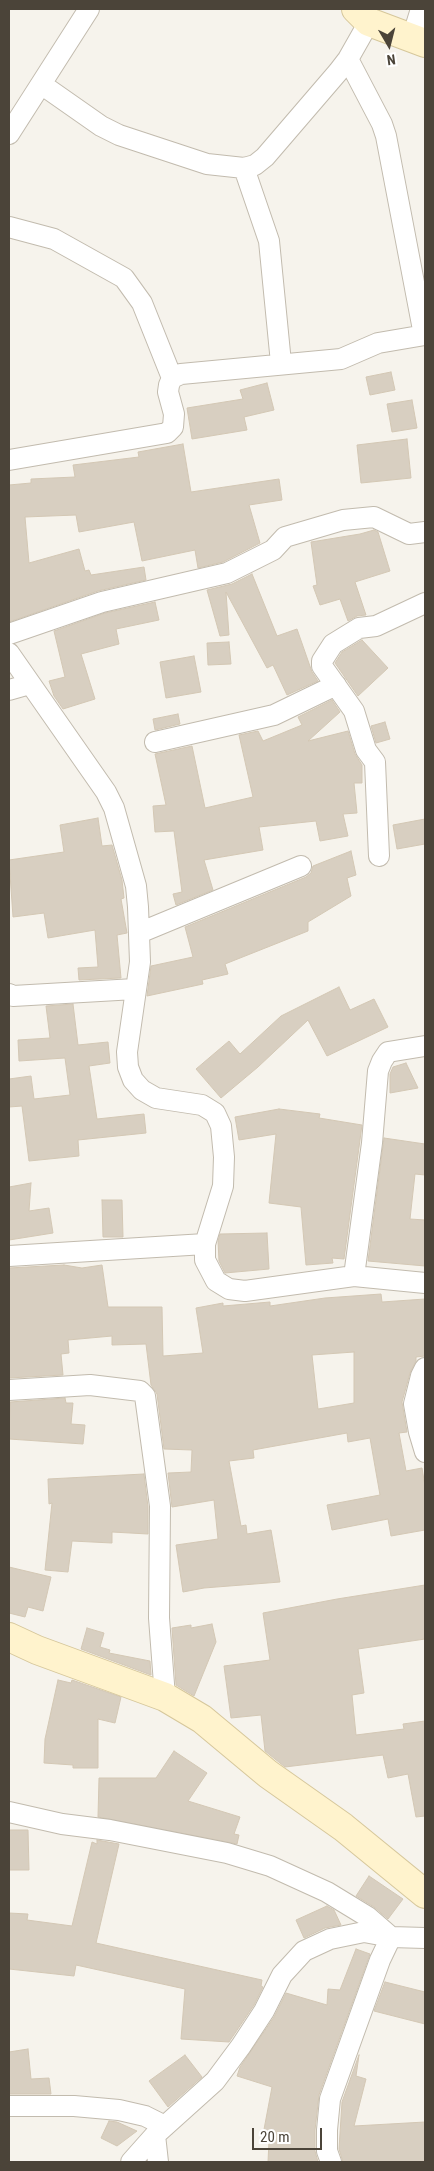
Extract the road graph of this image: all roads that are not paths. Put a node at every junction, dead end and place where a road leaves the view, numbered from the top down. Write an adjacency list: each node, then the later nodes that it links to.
1 (89, 9): 6 (street)
2 (421, 9): 4 (street)
3 (363, 15): 4 (main road); 5 (street)
4 (419, 41)
5 (348, 59): 8 (street); 10 (street)
6 (41, 84): 7 (street); 8 (street)
7 (9, 134)
8 (244, 168): 11 (street)
9 (9, 227): 12 (street)
10 (425, 335): 11 (street)
11 (281, 363): 12 (street)
12 (172, 378): 13 (street)
13 (9, 460)
14 (425, 532): 16 (street)
15 (425, 603): 19 (street)
16 (9, 634)
17 (9, 653): 18 (street)
18 (30, 684): 20 (street); 24 (street)
19 (336, 685): 21 (street); 22 (street)
20 (9, 690)
21 (155, 742)
22 (379, 856)
23 (300, 866): 24 (street)
24 (139, 933): 25 (street)
25 (135, 989): 26 (street); 28 (street)
26 (9, 994)
27 (425, 1046): 30 (street)
28 (205, 1244): 29 (street); 30 (street)
29 (9, 1256)
30 (354, 1276): 31 (street)
31 (425, 1282)
32 (425, 1368): 34 (street)
33 (9, 1390): 36 (street)
34 (425, 1452)
35 (9, 1637): 36 (main road)
36 (165, 1697): 38 (main road)
37 (9, 1812): 39 (street)
38 (425, 1894)
39 (391, 1937): 40 (street); 42 (street); 45 (street)
40 (425, 1938)
41 (9, 2106): 42 (street)
42 (160, 2131): 43 (street); 44 (street)
43 (131, 2162)
44 (158, 2162)
45 (331, 2162)

